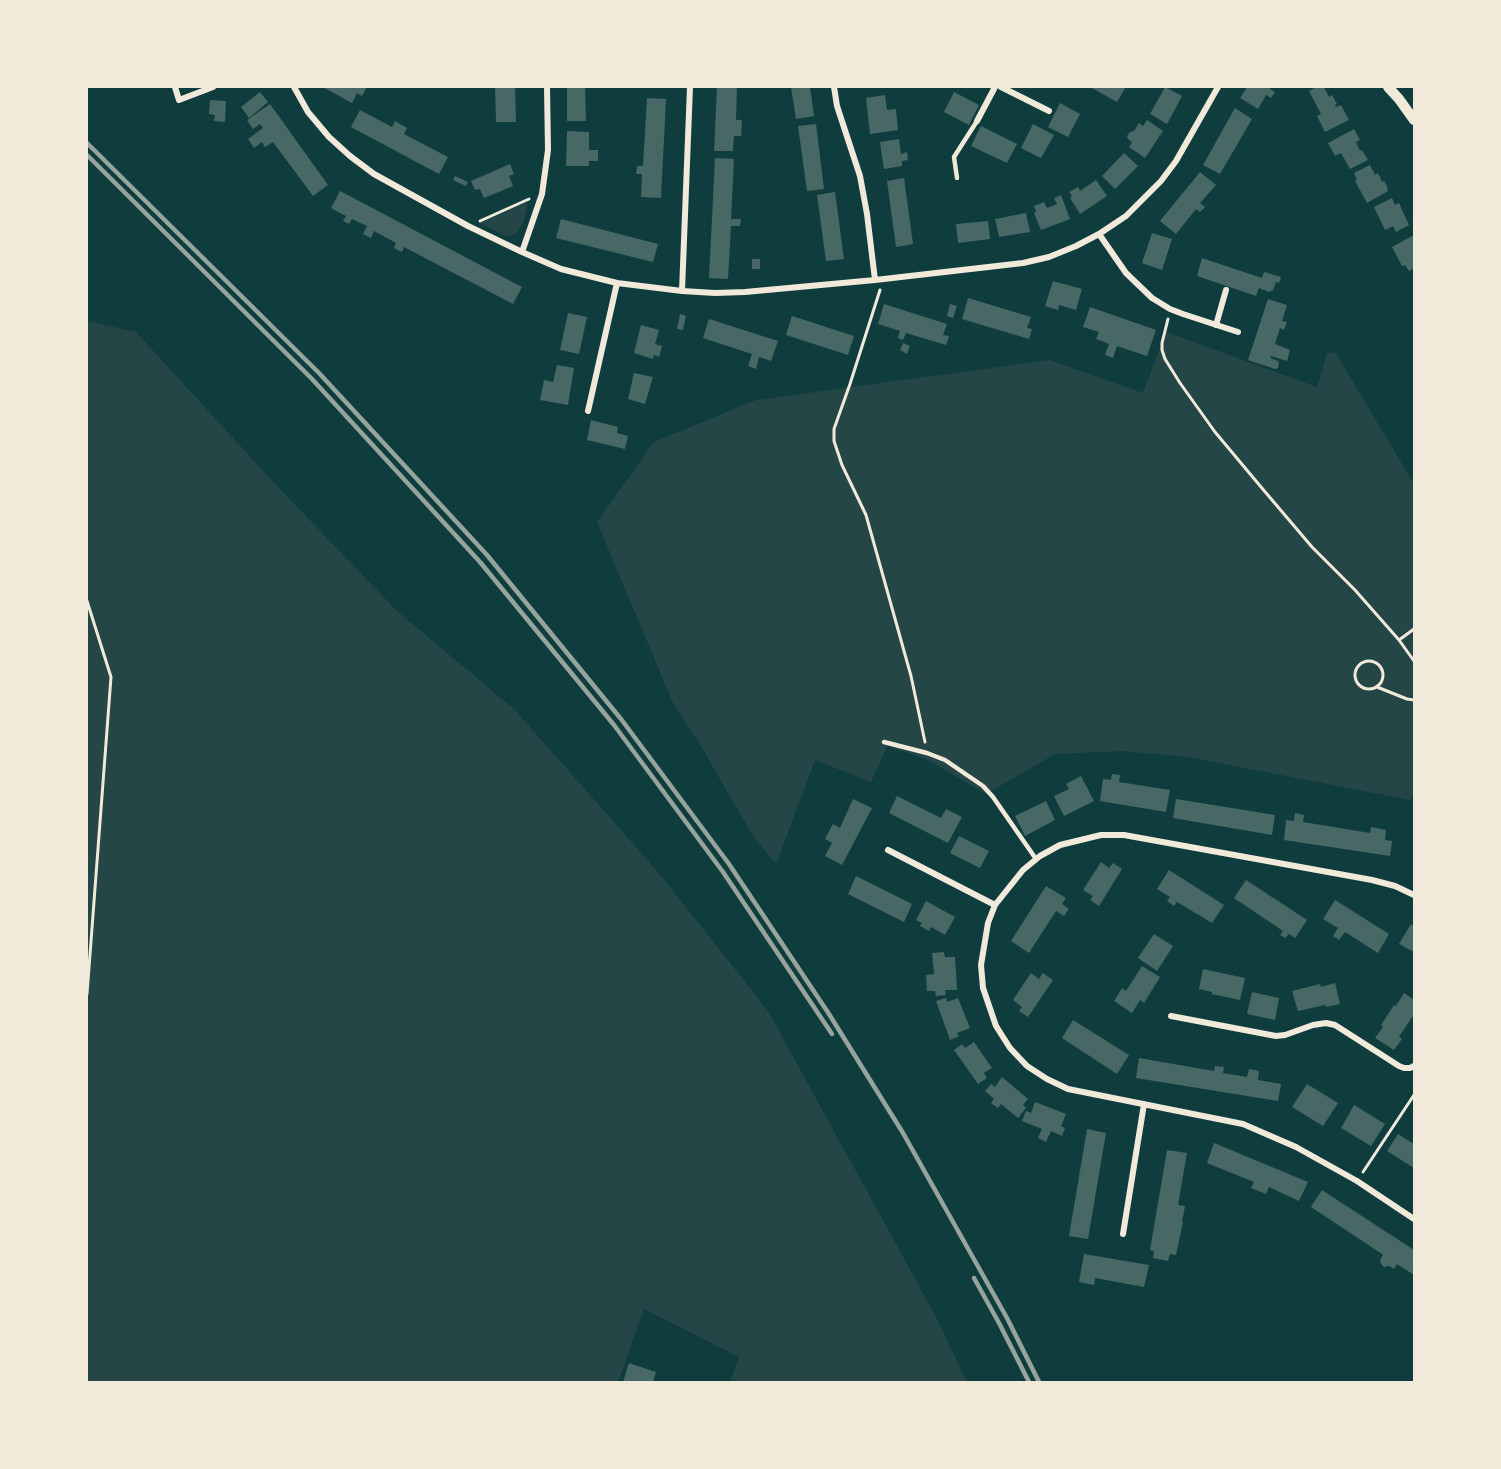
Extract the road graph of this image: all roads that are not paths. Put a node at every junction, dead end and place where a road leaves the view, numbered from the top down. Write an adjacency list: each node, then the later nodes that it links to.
1 (175, 87): 2 (street)
2 (213, 87)
3 (294, 87): 16 (street)
4 (547, 87): 16 (street)
5 (690, 87): 20 (street)
6 (834, 87): 17 (street)
7 (996, 87): 13 (street)
8 (1001, 87): 11 (street)
9 (1218, 87): 15 (street)
10 (1388, 87): 12 (street)
11 (1049, 111)
12 (1414, 120)
13 (977, 121): 14 (lane)
14 (957, 178)
15 (1099, 234): 17 (street); 21 (street)
16 (522, 252): 18 (street)
17 (875, 280): 20 (street)
18 (617, 283): 20 (street); 23 (street)
19 (1226, 290): 21 (street)
20 (682, 291)
21 (1215, 325): 22 (street)
22 (1238, 332)
23 (588, 411)
24 (884, 742): 26 (lane)
25 (888, 850): 28 (street)
26 (1036, 860): 27 (street); 28 (street)
27 (1414, 895)
28 (995, 905): 31 (street)
29 (1171, 1016): 30 (street)
30 (1414, 1065)
31 (1144, 1104): 32 (street); 33 (street)
32 (1414, 1219)
33 (1123, 1234)

